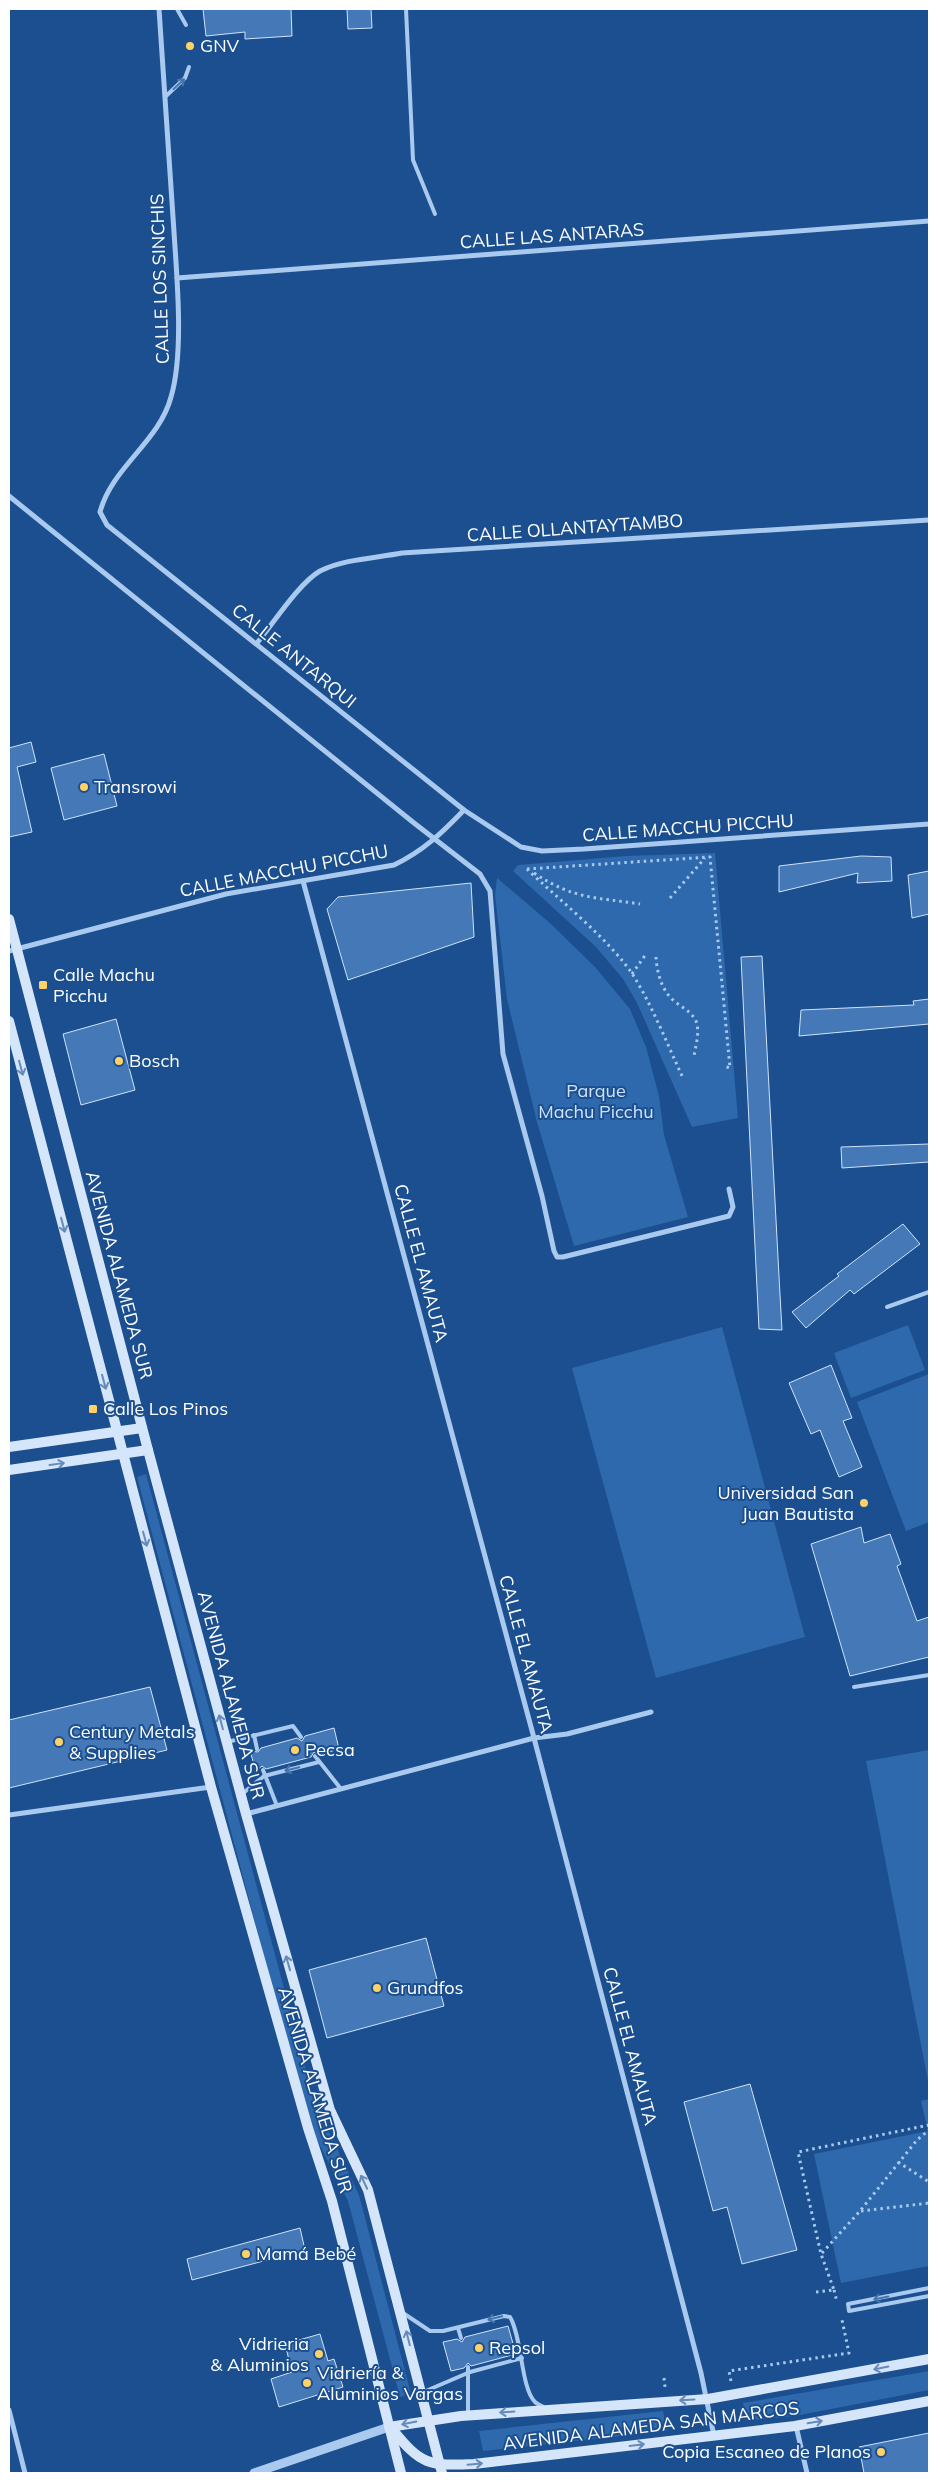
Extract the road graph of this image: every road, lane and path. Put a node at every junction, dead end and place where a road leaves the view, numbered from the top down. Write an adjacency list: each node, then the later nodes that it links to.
1 (159, 9): 6 (street, CALLE LOS SINCHIS)
2 (177, 9): 4 (lane)
3 (406, 9): 7 (lane)
4 (186, 25)
5 (189, 67): 6 (lane, one-way to 5)
6 (165, 97): 9 (street, CALLE LOS SINCHIS)
7 (436, 214)
8 (929, 221): 9 (street, CALLE LAS ANTARAS)
9 (177, 278): 12 (street, CALLE LOS SINCHIS)
10 (9, 496): 16 (street)
11 (929, 520): 13 (street, CALLE OLLANTAYTAMBO)
12 (107, 525): 13 (street, CALLE ANTARQUI)
13 (257, 643): 14 (street, CALLE ANTARQUI)
14 (464, 810): 15 (street, CALLE MACCHU PICCHU); 16 (street, CALLE MACCHU PICCHU)
15 (929, 824)
16 (437, 839): 19 (street, CALLE MACCHU PICCHU); 31 (street)
17 (705, 858): 18 (path); 20 (path); 29 (path)
18 (527, 869): 21 (path); 26 (path)
19 (304, 881): 23 (street, CALLE MACCHU PICCHU); 45 (street, CALLE EL AMAUTA)
20 (670, 898)
21 (640, 904)
22 (9, 919): 23 (main road, AVENIDA ALAMEDA SUR)
23 (13, 950): 34 (main road, AVENIDA ALAMEDA SUR)
24 (646, 954): 26 (path)
25 (656, 957): 28 (path)
26 (632, 974): 30 (path)
27 (9, 1021): 35 (main road, AVENIDA ALAMEDA SUR, one-way to 35)
28 (694, 1056)
29 (722, 1066)
30 (683, 1078)
31 (729, 1189)
32 (929, 1292): 33 (lane)
33 (887, 1307)
34 (142, 1428): 35 (main road); 37 (main road, AVENIDA ALAMEDA SUR)
35 (118, 1433): 36 (main road); 38 (main road, AVENIDA ALAMEDA SUR)
36 (9, 1447)
37 (148, 1450): 38 (main road); 46 (main road, AVENIDA ALAMEDA SUR, one-way to 37)
38 (123, 1455): 39 (main road, one-way to 38); 52 (main road, AVENIDA ALAMEDA SUR, one-way to 52)
39 (9, 1470)
40 (929, 1675): 41 (lane)
41 (854, 1687)
42 (651, 1712): 45 (street)
43 (254, 1735): 44 (lane); 46 (lane); 47 (lane)
44 (301, 1737)
45 (534, 1738): 53 (street); 82 (street, CALLE EL AMAUTA)
46 (227, 1742): 54 (main road, AVENIDA ALAMEDA SUR)
47 (257, 1749)
48 (315, 1756): 49 (lane)
49 (319, 1762): 51 (lane, one-way to 51); 53 (lane)
50 (263, 1770): 51 (lane)
51 (264, 1776): 54 (lane); 55 (lane)
52 (211, 1787): 57 (street); 89 (main road, AVENIDA ALAMEDA SUR)
53 (341, 1789): 55 (street)
54 (241, 1794): 56 (main road, AVENIDA ALAMEDA SUR)
55 (277, 1806): 56 (street)
56 (246, 1814): 70 (main road, AVENIDA ALAMEDA SUR, one-way to 56)
57 (9, 1815)
58 (929, 2125): 64 (path)
59 (929, 2130): 60 (path)
60 (898, 2162): 61 (path); 63 (path)
61 (929, 2182)
62 (929, 2203): 63 (path)
63 (860, 2211): 64 (path)
64 (821, 2254): 66 (path)
65 (929, 2288): 68 (lane, one-way to 68)
66 (834, 2290): 67 (path); 69 (path)
67 (816, 2292)
68 (929, 2296)
69 (839, 2309)
70 (401, 2311): 72 (lane); 80 (main road, AVENIDA ALAMEDA SUR, one-way to 70)
71 (841, 2319): 81 (path)
72 (458, 2328): 73 (lane); 75 (lane, one-way to 72)
73 (460, 2338)
74 (929, 2352): 77 (lane)
75 (522, 2358): 79 (lane); 84 (lane)
76 (929, 2359): 77 (main road, AVENIDA ALAMEDA SAN MARCOS)
77 (910, 2363): 81 (main road, AVENIDA ALAMEDA SAN MARCOS, one-way to 81)
78 (468, 2367): 79 (lane)
79 (470, 2372): 80 (lane); 86 (lane)
80 (421, 2393): 87 (main road, AVENIDA ALAMEDA SUR)
81 (733, 2393): 82 (main road, AVENIDA ALAMEDA SAN MARCOS)
82 (708, 2398): 84 (main road, AVENIDA ALAMEDA SAN MARCOS, one-way to 84); 90 (street, CALLE EL AMAUTA)
83 (929, 2401): 88 (main road, AVENIDA ALAMEDA SAN MARCOS, one-way to 83)
84 (547, 2409): 86 (main road, AVENIDA ALAMEDA SAN MARCOS, one-way to 86)
85 (9, 2410): 92 (street)
86 (468, 2415): 87 (main road, AVENIDA ALAMEDA SAN MARCOS)
87 (429, 2419): 89 (main road, AVENIDA ALAMEDA SAN MARCOS, one-way to 89); 91 (main road, AVENIDA ALAMEDA SUR)
88 (796, 2426): 90 (main road, AVENIDA ALAMEDA SAN MARCOS); 95 (street)
89 (389, 2427): 91 (main road, AVENIDA ALAMEDA SAN MARCOS); 93 (street, AVENIDA ALAMEDA SAN MARCOS); 94 (main road, AVENIDA ALAMEDA SUR)
90 (714, 2436): 91 (main road, AVENIDA ALAMEDA SAN MARCOS, one-way to 90)
91 (441, 2470)
92 (24, 2473)
93 (254, 2473)
94 (402, 2473)
95 (807, 2473)

